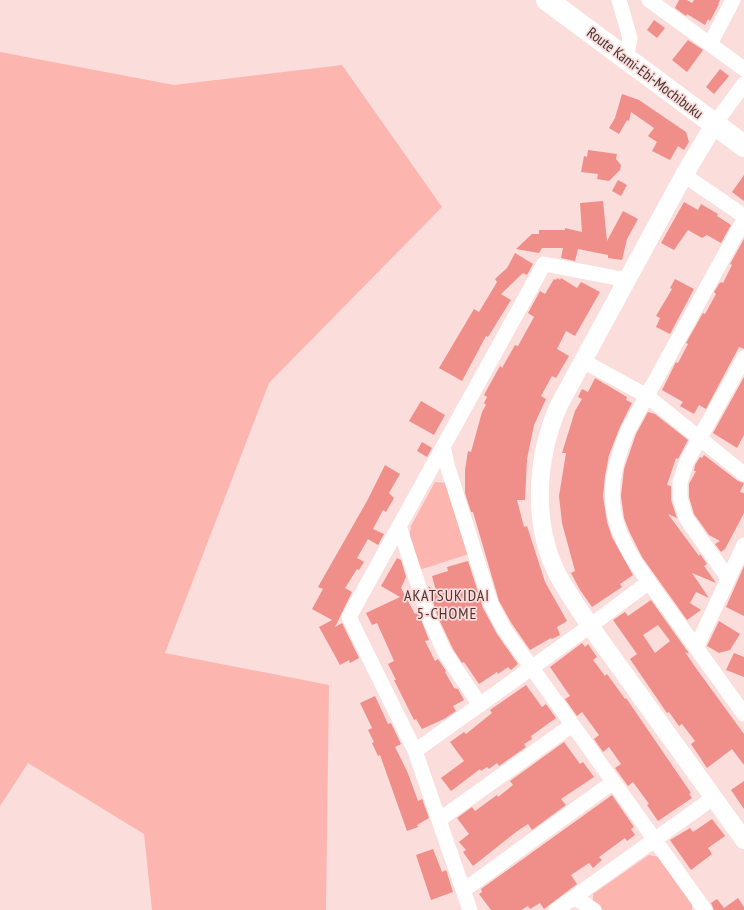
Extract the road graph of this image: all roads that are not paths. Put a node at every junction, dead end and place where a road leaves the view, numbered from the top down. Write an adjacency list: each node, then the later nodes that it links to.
1 (547, 0): 6 (main road, Route Kami-Ebi-Mochibuku)
2 (619, 0): 6 (street)
3 (650, 0): 5 (street)
4 (733, 0): 5 (street)
5 (710, 44): 7 (street)
6 (626, 59): 9 (main road, Route Kami-Ebi-Mochibuku)
7 (744, 69)
8 (744, 84): 9 (street)
9 (714, 125): 10 (main road, Route Kami-Ebi-Mochibuku); 11 (street)
10 (744, 146)
11 (684, 176): 12 (street); 14 (street)
12 (744, 216)
13 (744, 220): 17 (street)
14 (627, 280): 16 (street); 19 (street)
15 (744, 358): 18 (street)
16 (583, 361): 17 (street); 25 (street)
17 (647, 396): 18 (street); 24 (street)
18 (700, 438): 20 (street); 23 (street)
19 (443, 447): 21 (street); 27 (street)
20 (744, 474)
21 (399, 526): 28 (street); 31 (street)
22 (744, 545): 23 (street)
23 (728, 578): 26 (street)
24 (649, 582): 25 (street); 26 (street)
25 (590, 626): 27 (street); 33 (street)
26 (696, 648): 29 (street)
27 (531, 668): 28 (street); 30 (street)
28 (480, 705): 31 (street)
29 (743, 711)
30 (572, 725): 32 (street); 34 (street)
31 (415, 751): 34 (street)
32 (613, 782): 36 (street); 37 (street)
33 (713, 798): 35 (street); 36 (street)
34 (439, 820): 37 (street)
35 (743, 837)
36 (654, 839): 38 (street); 39 (street)
37 (464, 890): 40 (street)
38 (574, 897): 41 (street); 42 (street)
39 (703, 909)
40 (470, 910)
41 (556, 910)
42 (594, 910)

